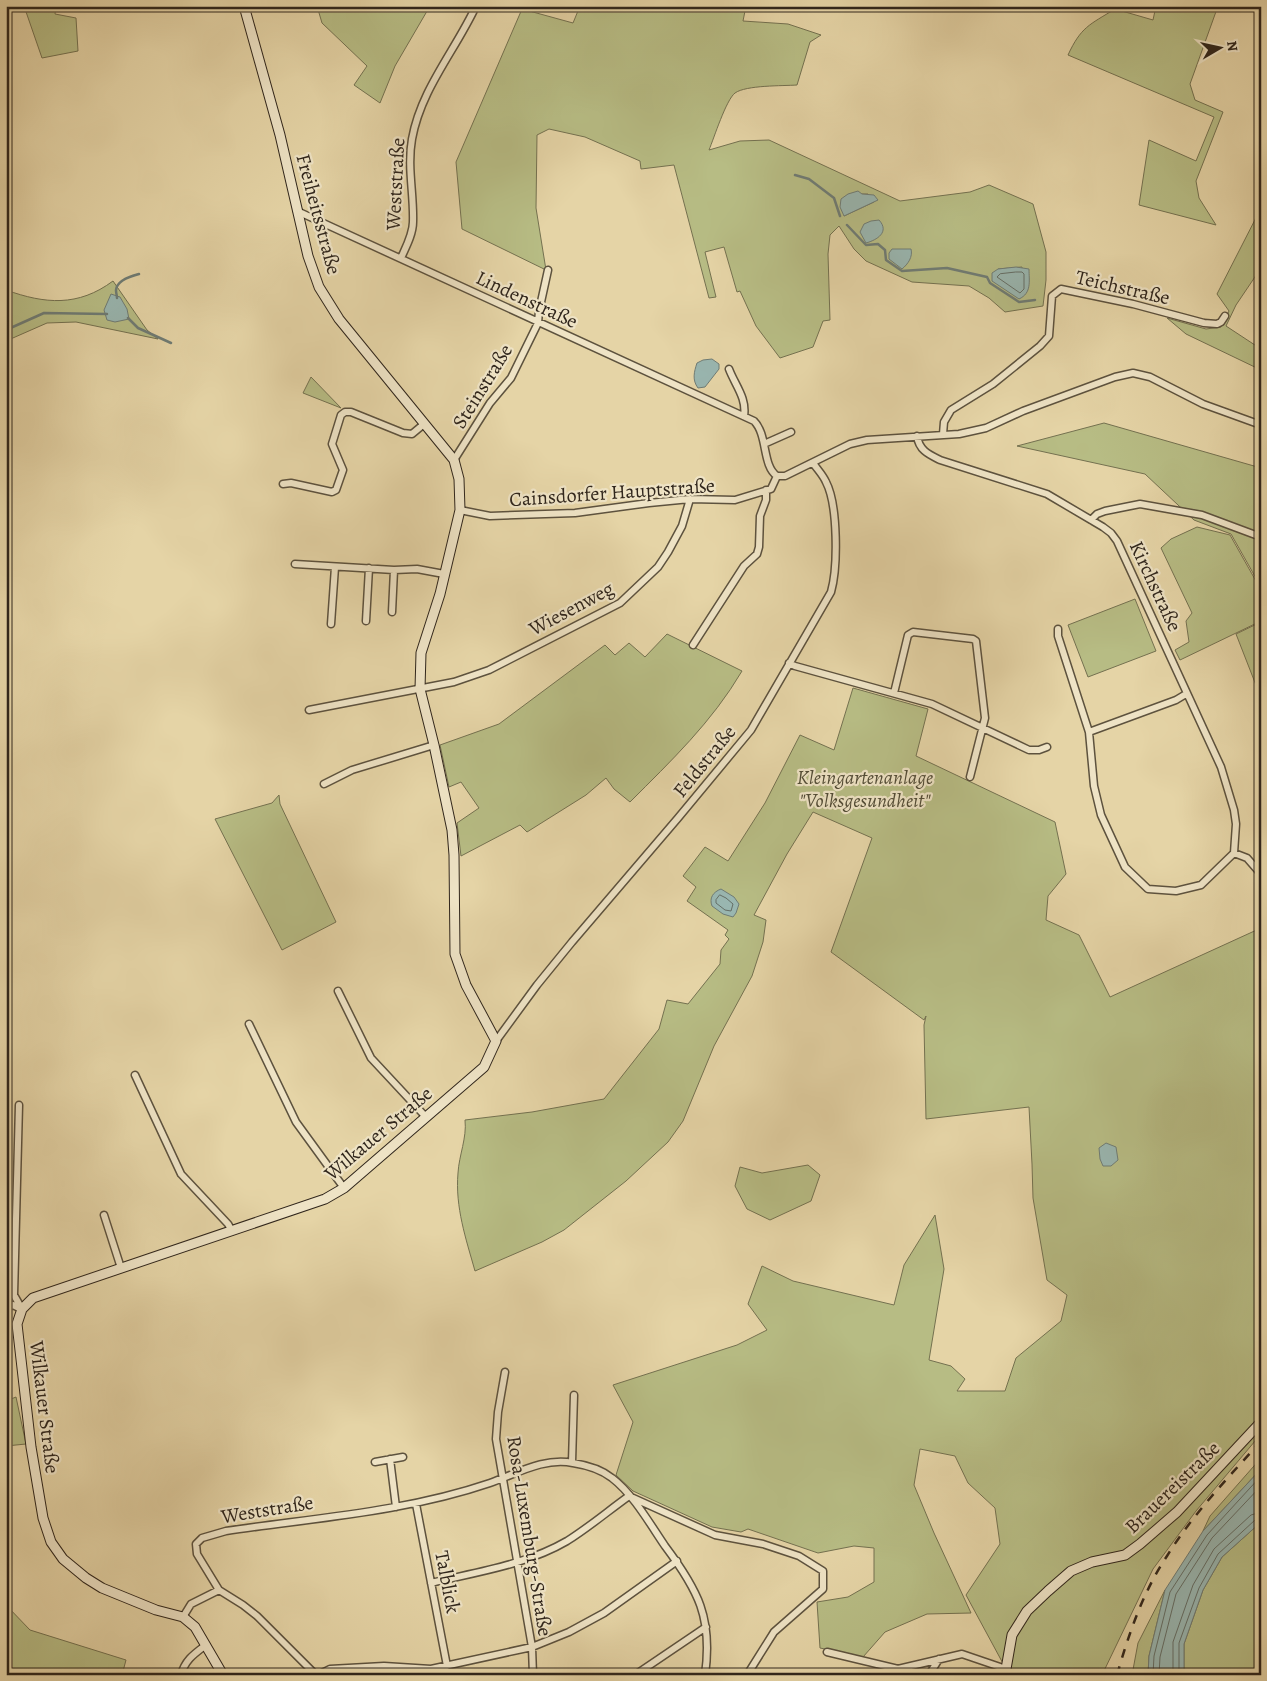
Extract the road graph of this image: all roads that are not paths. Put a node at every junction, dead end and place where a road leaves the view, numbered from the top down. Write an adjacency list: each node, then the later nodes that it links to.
1 (244, 6): 3 (street, Freiheitsstraße)
2 (476, 6): 4 (street, Weststraße)
3 (297, 211): 4 (street, Lindenstraße); 10 (street, Freiheitsstraße)
4 (401, 258): 7 (street, Lindenstraße)
5 (548, 270): 7 (street, Steinstraße)
6 (1225, 316): 13 (street, Teichstraße)
7 (538, 323): 9 (street, Lindenstraße); 16 (street, Steinstraße)
8 (729, 368): 9 (street)
9 (744, 416): 15 (street, Lindenstraße)
10 (424, 424): 16 (street, Freiheitsstraße); 19 (street)
11 (1261, 425): 13 (street)
12 (791, 432): 15 (street)
13 (943, 434): 14 (street)
14 (917, 436): 17 (street); 23 (street, Kirchstraße)
15 (764, 444): 18 (street, Lindenstraße)
16 (454, 460): 22 (street, Freiheitsstraße)
17 (812, 463): 18 (street); 35 (street, Feldstraße)
18 (777, 476): 20 (street)
19 (283, 484)
20 (766, 490): 21 (street, Cainsdorfer Hauptstraße); 34 (street)
21 (690, 499): 22 (street, Cainsdorfer Hauptstraße); 36 (street, Wiesenweg)
22 (460, 510): 29 (street)
23 (1091, 520): 24 (street); 38 (street, Kirchstraße)
24 (1261, 537)
25 (295, 564): 26 (street)
26 (335, 567): 27 (street); 32 (street)
27 (370, 568): 28 (street); 31 (street)
28 (394, 570): 29 (street); 30 (street)
29 (444, 574): 36 (street)
30 (392, 612)
31 (366, 621)
32 (331, 624)
33 (1058, 629): 41 (street)
34 (693, 645)
35 (789, 662): 37 (street); 50 (street, Feldstraße)
36 (420, 689): 39 (street, Wiesenweg); 42 (street)
37 (894, 693): 40 (street); 40 (street)
38 (1186, 694): 41 (street); 46 (street, Kirchstraße)
39 (309, 710)
40 (983, 728): 43 (street); 44 (street)
41 (1089, 732): 46 (street)
42 (434, 745): 45 (street); 50 (street)
43 (1047, 747)
44 (970, 776)
45 (324, 784)
46 (1234, 853): 47 (street)
47 (1261, 874)
48 (338, 991): 53 (street)
49 (249, 1024): 54 (street)
50 (496, 1041): 53 (street, Wilkauer Straße)
51 (136, 1075): 56 (street)
52 (19, 1105): 59 (street)
53 (425, 1116): 54 (street, Wilkauer Straße)
54 (344, 1188): 56 (street, Wilkauer Straße)
55 (104, 1215): 57 (street)
56 (232, 1231): 57 (street, Wilkauer Straße)
57 (121, 1268): 59 (street, Wilkauer Straße)
58 (6, 1308): 59 (street)
59 (22, 1309): 75 (street, Wilkauer Straße)
60 (505, 1372): 67 (street, Rosa-Luxemburg-Straße)
61 (574, 1395): 66 (street)
62 (1261, 1422): 83 (street, Brauereistraße)
63 (403, 1457): 64 (street)
64 (390, 1459): 65 (street); 70 (street)
65 (375, 1462)
66 (572, 1462): 67 (street, Weststraße); 68 (street, Weststraße)
67 (501, 1478): 69 (street, Weststraße); 71 (street, Rosa-Luxemburg-Straße)
68 (629, 1496): 71 (street); 72 (street, Weststraße); 90 (street)
69 (416, 1504): 70 (street, Weststraße); 73 (street, Talblick)
70 (396, 1507): 74 (street, Weststraße)
71 (517, 1562): 73 (street); 78 (street, Rosa-Luxemburg-Straße)
72 (677, 1562): 76 (street, Weststraße); 78 (street)
73 (431, 1583): 81 (street, Talblick)
74 (219, 1590): 75 (street); 86 (street)
75 (183, 1617): 77 (street)
76 (706, 1627): 88 (street); 89 (street, Weststraße)
77 (206, 1645): 84 (street); 85 (street)
78 (532, 1647): 81 (street); 87 (street, Rosa-Luxemburg-Straße)
79 (828, 1652): 82 (street)
80 (939, 1659): 82 (street); 83 (street); 91 (street)
81 (447, 1666): 86 (street)
82 (896, 1672)
83 (1006, 1672)
84 (181, 1675)
85 (223, 1675)
86 (317, 1675)
87 (533, 1675)
88 (635, 1675)
89 (705, 1675)
90 (747, 1675)
91 (928, 1675)

